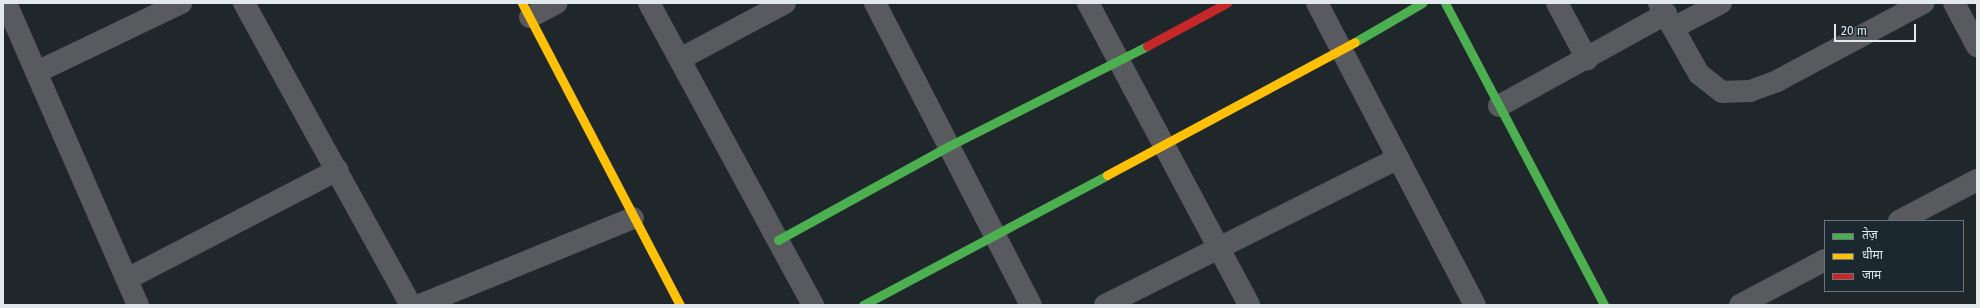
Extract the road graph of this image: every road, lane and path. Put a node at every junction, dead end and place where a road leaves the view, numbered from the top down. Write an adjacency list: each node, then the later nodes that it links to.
1 (6, 3): 24 (street)
2 (181, 3): 24 (street)
3 (244, 3): 29 (street)
4 (556, 3): 17 (street)
5 (649, 3): 21 (street)
6 (785, 3): 21 (street)
7 (875, 3): 27 (street)
8 (1088, 3): 23 (street)
9 (1227, 3): 23 (street)
10 (1317, 3): 20 (street)
11 (1422, 3): 20 (street)
12 (1445, 3): 25 (street)
13 (1557, 3): 22 (street)
14 (1721, 3): 18 (street)
15 (1922, 3): 18 (street)
16 (1954, 3): 19 (street)
17 (526, 10): 31 (street)
18 (1666, 15): 22 (street)
19 (1977, 46)
20 (1342, 49): 26 (street); 28 (street)
21 (680, 59): 34 (street)
22 (1587, 59): 25 (street)
23 (1120, 61): 26 (street); 27 (street)
24 (37, 72): 37 (street)
25 (1499, 106): 48 (street)
26 (1164, 144): 33 (street); 35 (street)
27 (949, 146): 33 (street); 34 (street)
28 (1398, 158): 35 (street); 47 (street)
29 (337, 170): 37 (street); 39 (street)
30 (1977, 180): 32 (street)
31 (633, 218): 40 (street); 41 (street)
32 (1901, 220)
33 (995, 236): 43 (street); 44 (street)
34 (778, 240): 42 (street)
35 (1219, 249): 45 (street); 46 (street)
36 (1824, 261): 49 (street)
37 (127, 280): 38 (street)
38 (138, 305)
39 (411, 305)
40 (420, 305)
41 (680, 305)
42 (813, 305)
43 (863, 305)
44 (1031, 305)
45 (1105, 305)
46 (1250, 305)
47 (1475, 305)
48 (1604, 305)
49 (1740, 305)

